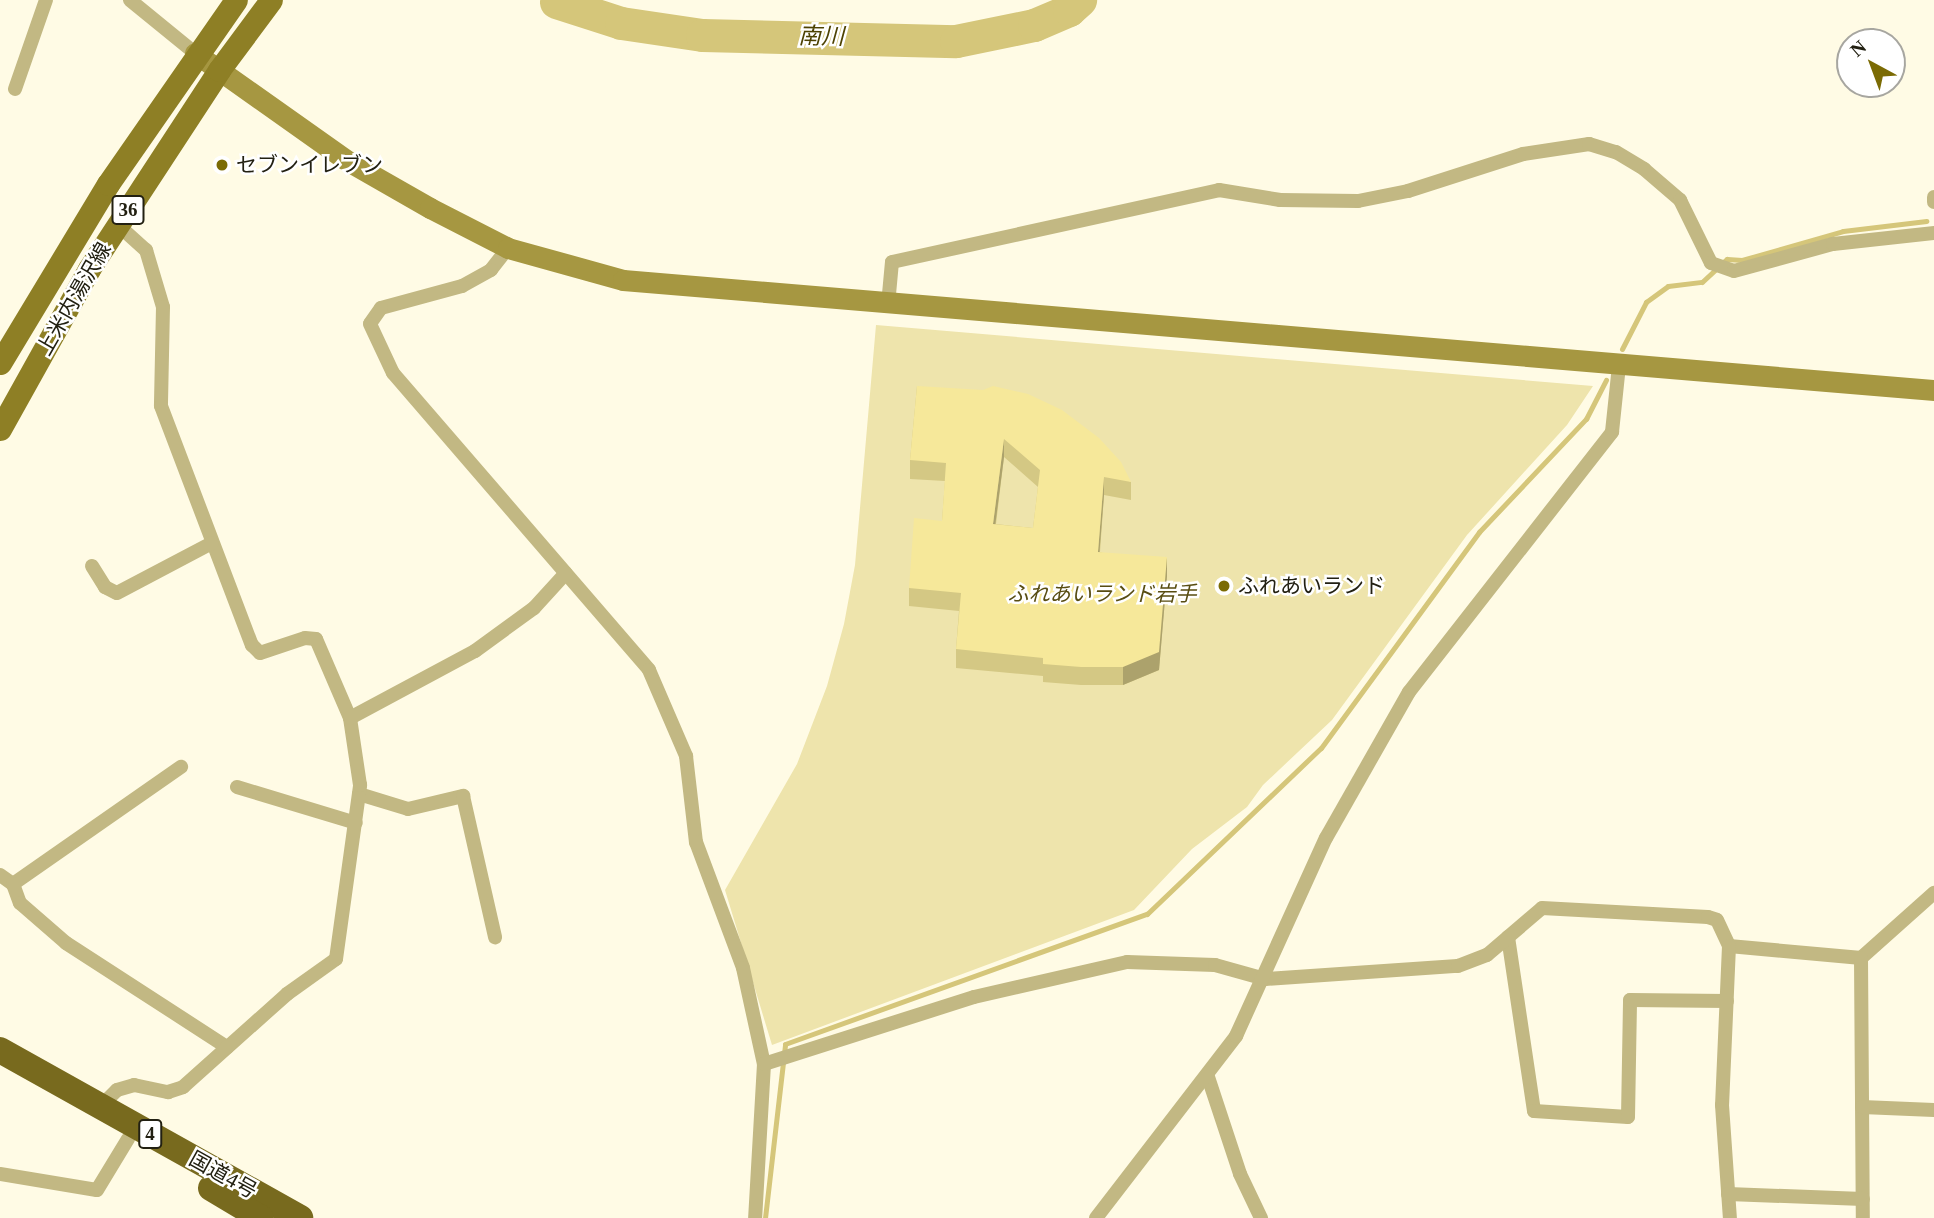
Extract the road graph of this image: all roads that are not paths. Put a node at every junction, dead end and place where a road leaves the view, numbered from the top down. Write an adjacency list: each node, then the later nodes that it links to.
1 (46, 0): 7 (street)
2 (130, 0): 5 (street)
3 (236, 0): 5 (main road, 上米内湯沢線 / 36)
4 (271, 0): 6 (main road, 上米内湯沢線 / 36)
5 (195, 53): 6 (street); 14 (main road, 上米内湯沢線 / 36)
6 (219, 70): 10 (main road, 上米内湯沢線 / 36); 12 (street)
7 (15, 89)
8 (1934, 197): 9 (street)
9 (1934, 202)
10 (118, 225): 17 (main road, 上米内湯沢線 / 36); 18 (street)
11 (1934, 233): 13 (street)
12 (508, 248): 13 (street); 20 (street)
13 (888, 305): 15 (street)
14 (0, 363)
15 (1619, 365): 16 (street); 33 (street)
16 (1934, 390)
17 (0, 429)
18 (212, 543): 19 (street); 21 (street)
19 (92, 566)
20 (566, 573): 21 (street); 37 (street)
21 (350, 718): 24 (street)
22 (181, 767): 27 (street)
23 (237, 787): 25 (street)
24 (359, 794): 25 (street); 29 (street)
25 (356, 823): 35 (street)
26 (0, 875): 27 (street)
27 (13, 884): 35 (street)
28 (1934, 893): 32 (street)
29 (495, 937)
30 (1508, 937): 31 (street); 33 (street); 34 (street)
31 (1729, 946): 32 (street); 34 (street)
32 (1861, 957): 41 (street)
33 (1265, 979): 37 (street); 39 (street)
34 (1727, 1001): 45 (street)
35 (227, 1047): 40 (street)
36 (0, 1050): 40 (highway, 国道4号 / 4)
37 (768, 1063): 49 (street)
38 (0, 1070): 43 (highway, 国道4号 / 4)
39 (1208, 1077): 50 (street); 51 (street)
40 (100, 1107): 48 (highway, 国道4号 / 4)
41 (1862, 1107): 42 (street); 46 (street)
42 (1934, 1110)
43 (128, 1139): 44 (street); 47 (highway, 国道4号 / 4)
44 (0, 1174)
45 (1728, 1194): 46 (street); 52 (street)
46 (1863, 1199): 53 (street)
47 (261, 1218)
48 (300, 1218)
49 (755, 1218)
50 (1096, 1218)
51 (1261, 1218)
52 (1730, 1218)
53 (1863, 1218)

